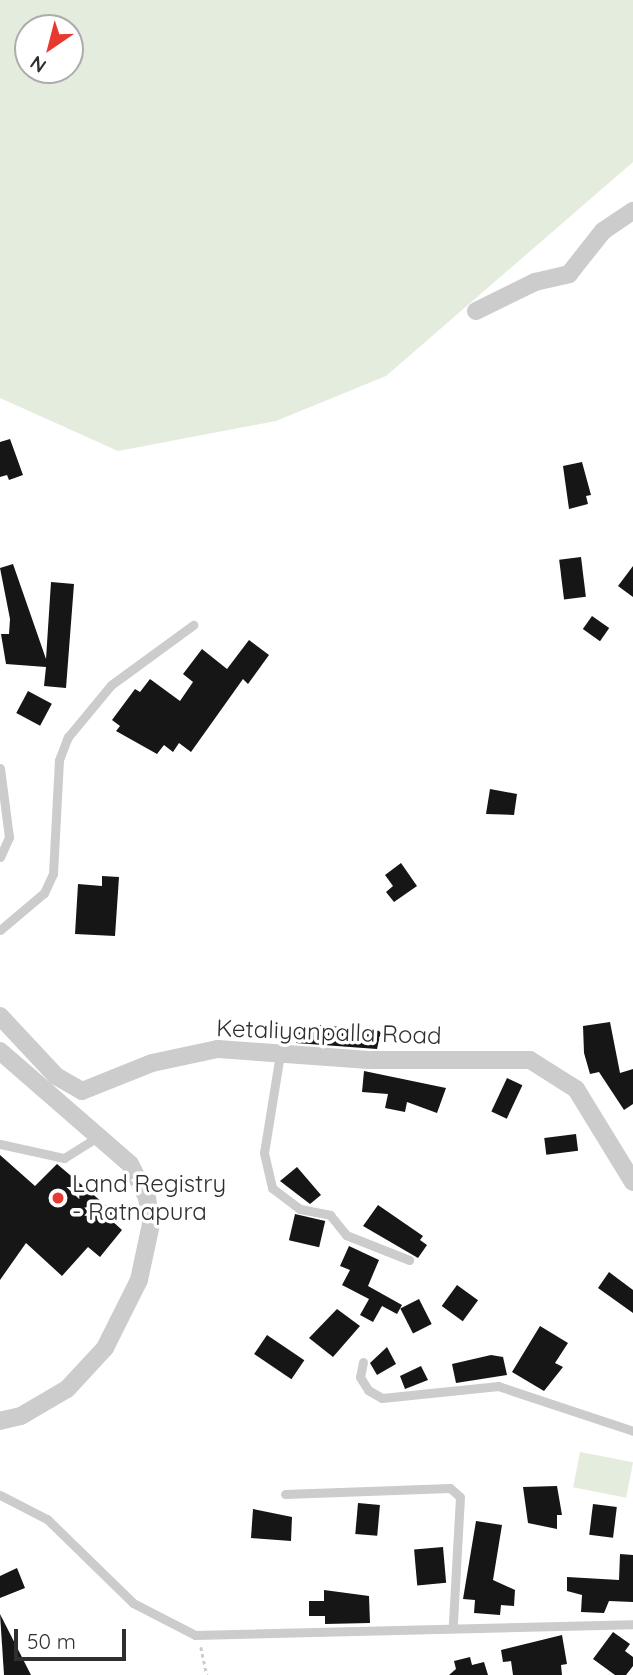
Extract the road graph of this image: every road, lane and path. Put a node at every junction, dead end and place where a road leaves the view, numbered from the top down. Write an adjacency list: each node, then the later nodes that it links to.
1 (633, 211): 2 (street)
2 (476, 311)
3 (193, 625): 6 (lane)
4 (0, 768): 5 (lane)
5 (0, 857)
6 (0, 930)
7 (0, 1016): 9 (street, Ketaliyanpalla Road)
8 (0, 1051): 10 (street)
9 (280, 1054): 12 (street, Ketaliyanpalla Road); 13 (lane)
10 (98, 1137): 11 (lane); 15 (street)
11 (0, 1144)
12 (633, 1181)
13 (409, 1260)
14 (363, 1362): 16 (lane)
15 (0, 1420)
16 (633, 1431)
17 (285, 1494): 19 (lane)
18 (0, 1495): 21 (lane)
19 (453, 1624): 20 (lane); 21 (lane)
20 (633, 1624)
21 (195, 1635): 22 (path)
22 (206, 1675)

